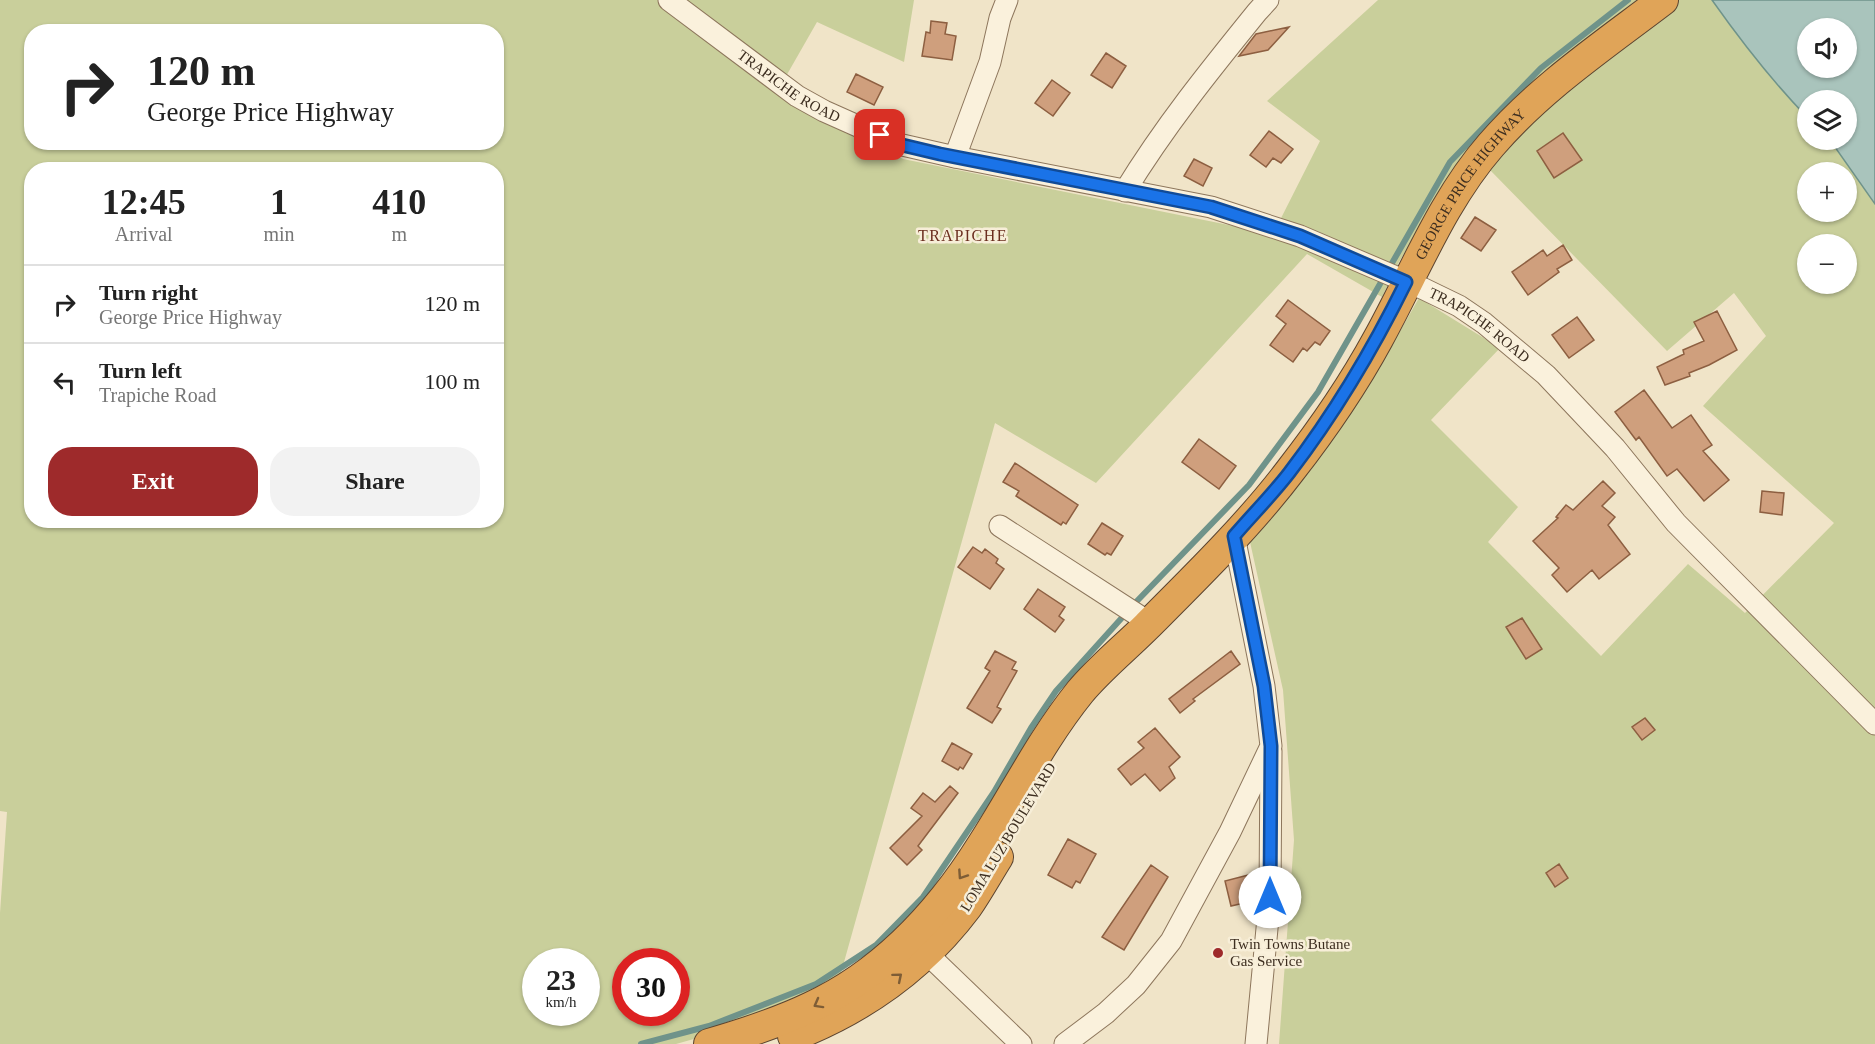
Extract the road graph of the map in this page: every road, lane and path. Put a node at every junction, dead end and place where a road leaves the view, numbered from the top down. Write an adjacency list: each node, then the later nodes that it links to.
1 (669, 0): 5 (street, TRAPICHE ROAD)
2 (1007, 0): 5 (street)
3 (1268, 0): 6 (street)
4 (1663, 0): 7 (highway, GEORGE PRICE HIGHWAY)
5 (955, 157): 6 (street, TRAPICHE ROAD)
6 (1125, 191): 7 (street, TRAPICHE ROAD)
7 (1406, 282): 9 (highway, GEORGE PRICE HIGHWAY); 11 (street, TRAPICHE ROAD)
8 (1000, 526): 10 (street)
9 (1234, 536): 10 (highway, GEORGE PRICE HIGHWAY); 12 (street)
10 (1148, 625): 13 (highway, LOMA LUZ BOULEVARD)
11 (1875, 724)
12 (1271, 746): 17 (street); 18 (street)
13 (918, 945): 14 (highway, one-way to 14); 15 (highway, LOMA LUZ BOULEVARD, one-way to 13); 16 (street)
14 (709, 1044)
15 (773, 1044)
16 (1021, 1044)
17 (1065, 1044)
18 (1256, 1044)

